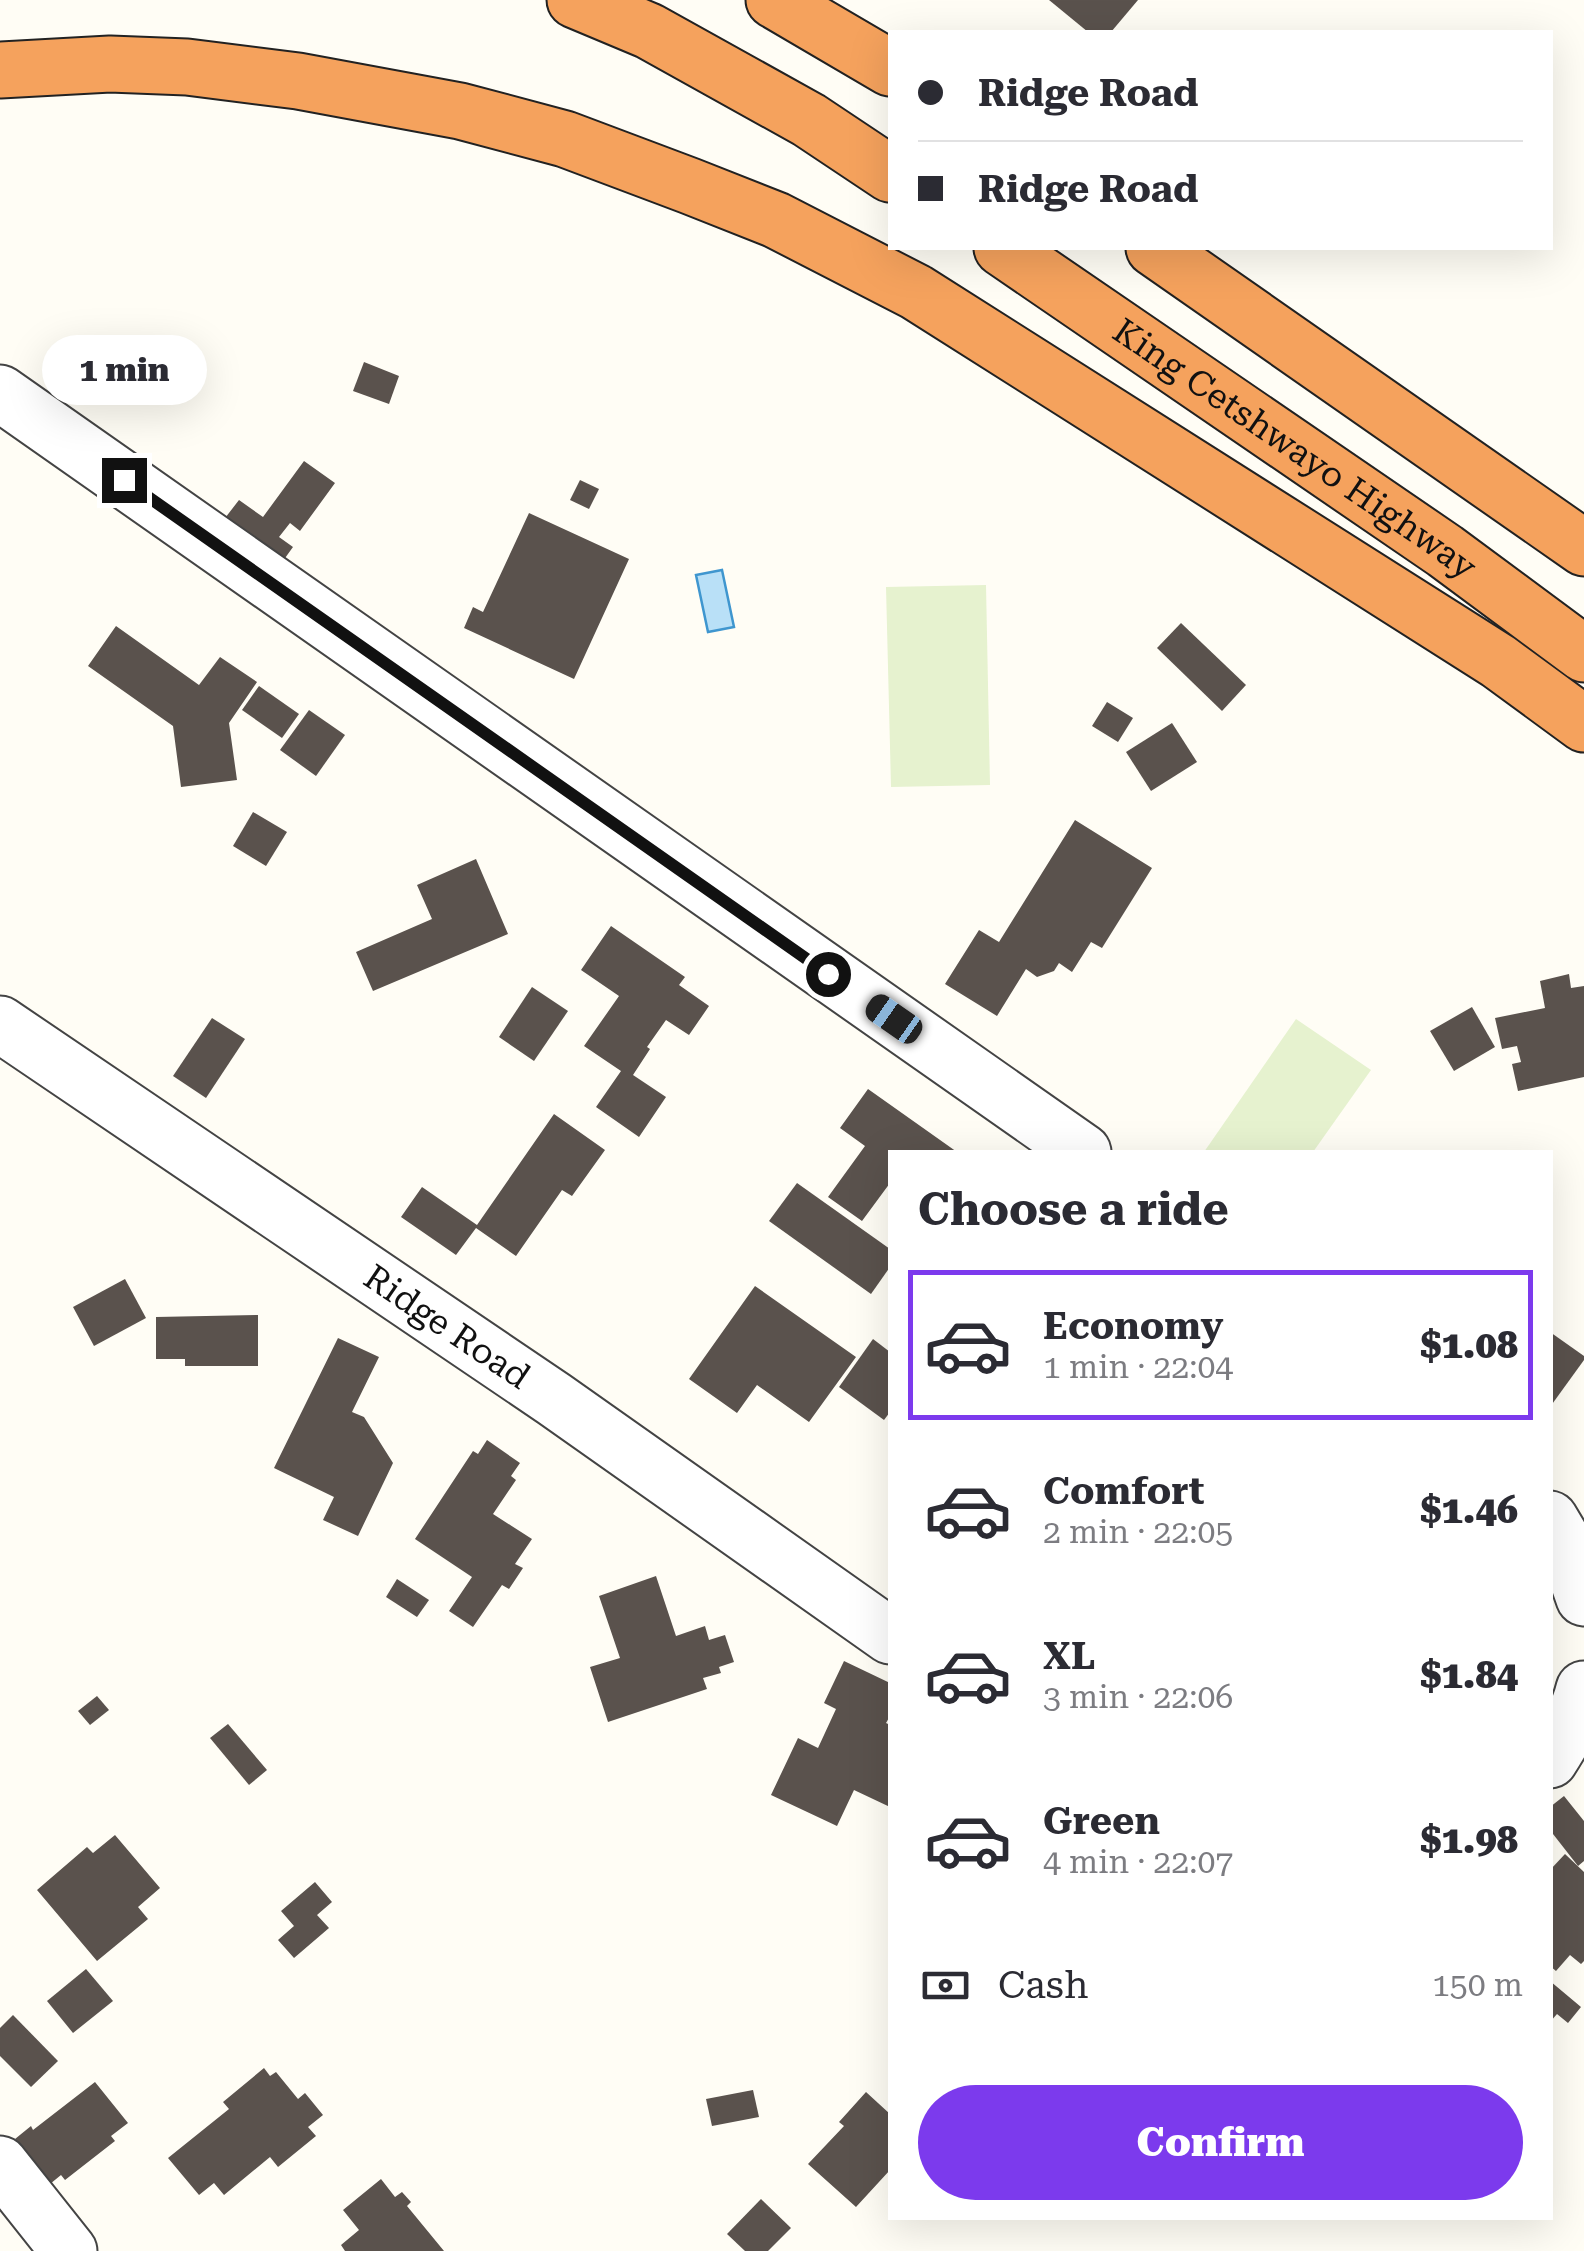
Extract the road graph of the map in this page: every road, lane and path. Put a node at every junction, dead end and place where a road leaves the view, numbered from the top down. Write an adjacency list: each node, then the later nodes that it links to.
1 (576, 0): 5 (highway)
2 (774, 0): 3 (highway)
3 (888, 67)
4 (0, 70): 11 (highway)
5 (888, 173)
6 (1005, 250): 10 (highway, King Cetshwayo Highway)
7 (1157, 250): 9 (highway)
8 (0, 394): 13 (street)
9 (1584, 548)
10 (1584, 654)
11 (1584, 724)
12 (0, 1024): 16 (street, Ridge Road)
13 (1080, 1150)
14 (1553, 1524): 15 (street)
15 (1584, 1598)
16 (888, 1635)
17 (1584, 1689): 18 (street)
18 (1553, 1755)
19 (0, 2164): 20 (street)
20 (69, 2251)

